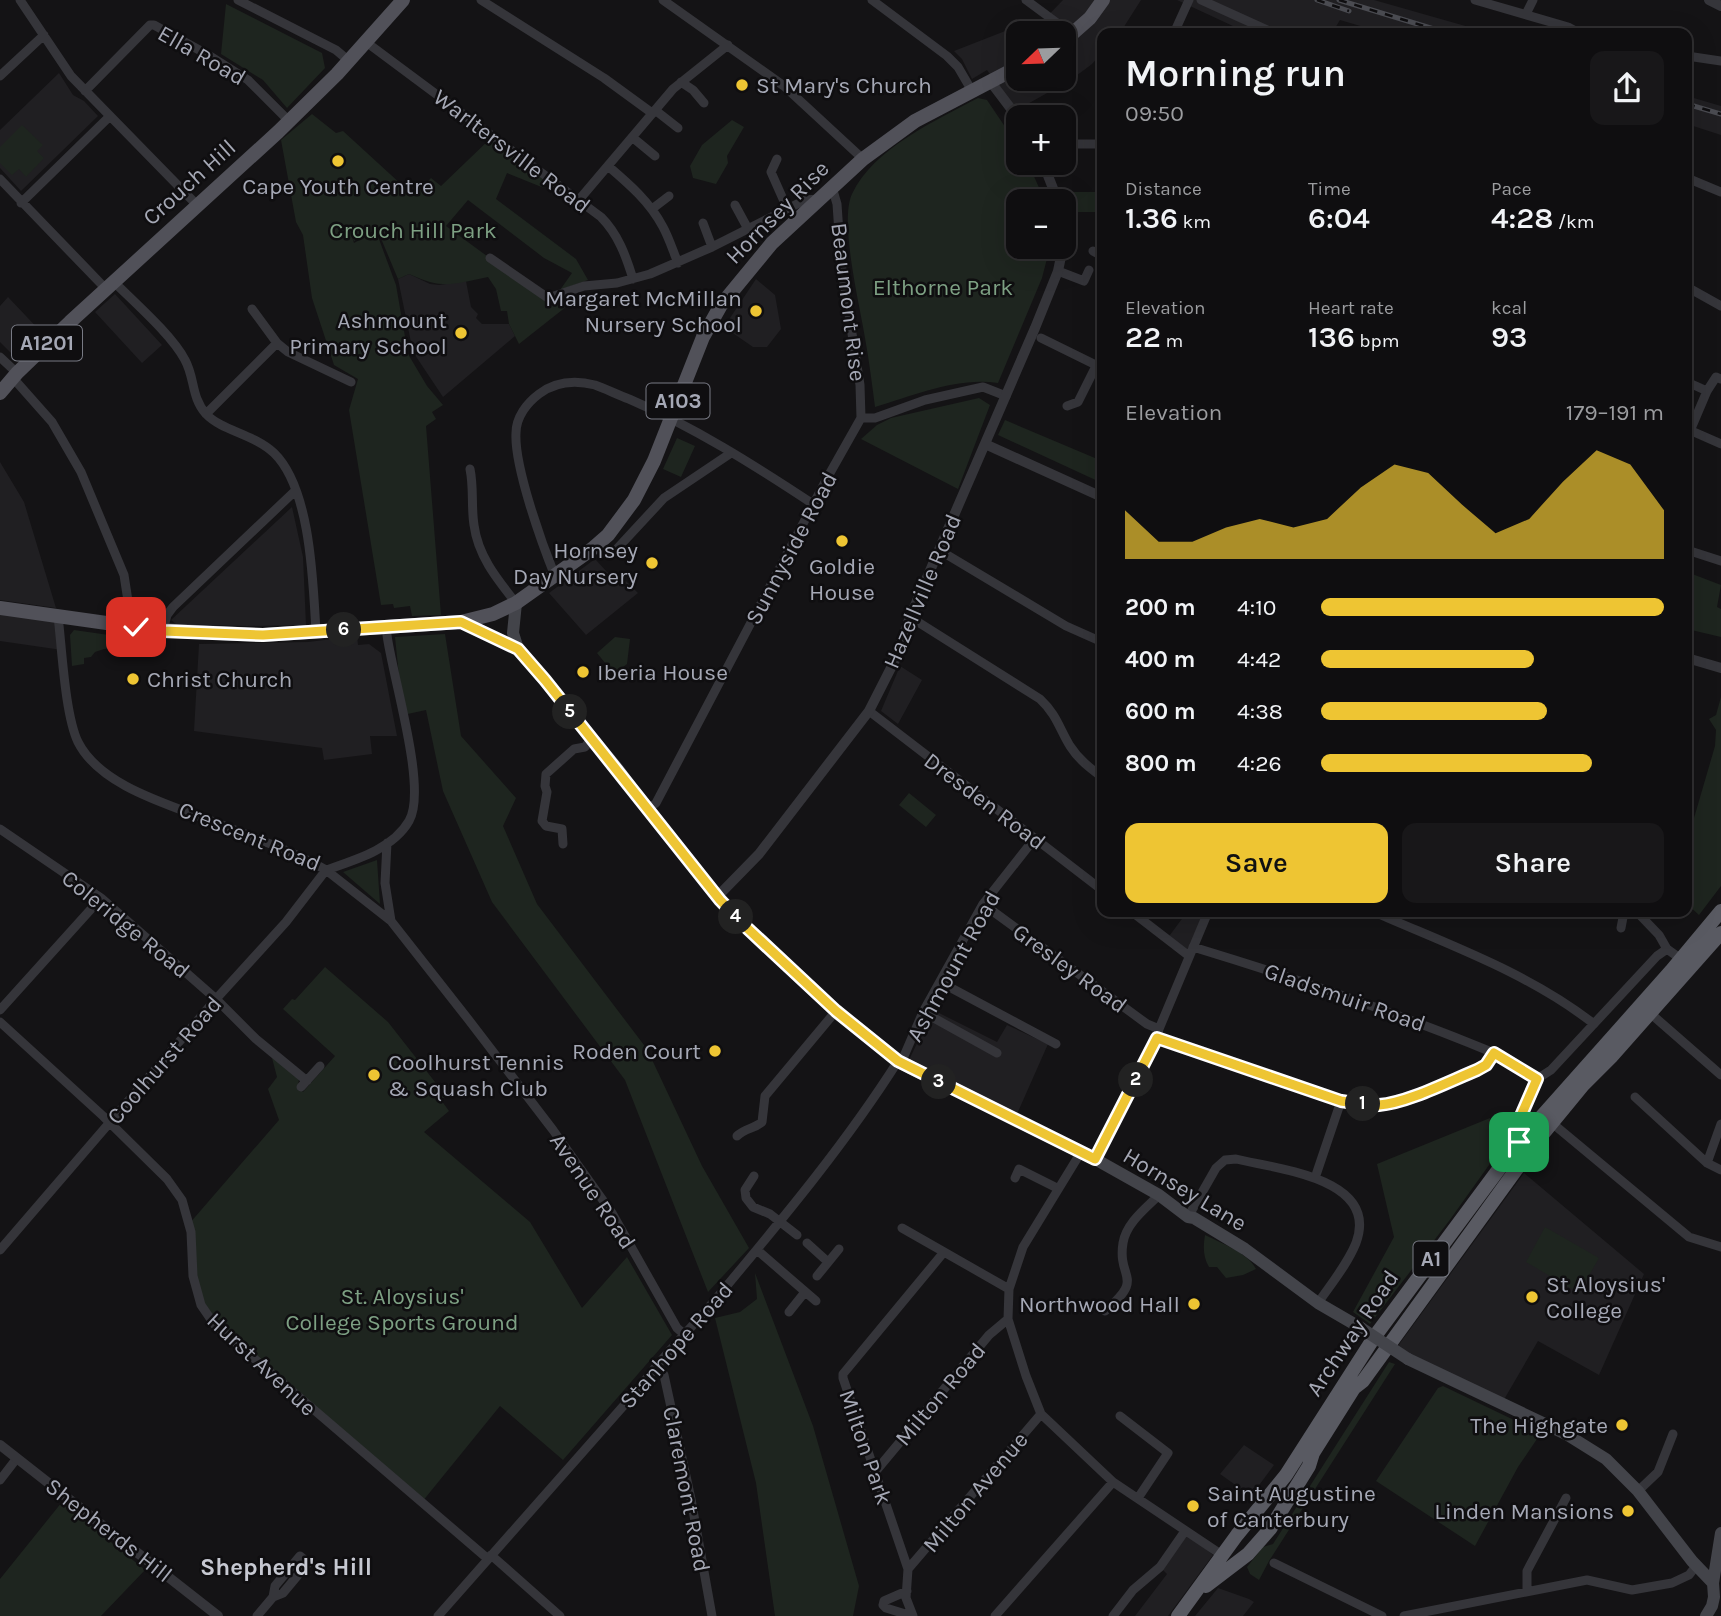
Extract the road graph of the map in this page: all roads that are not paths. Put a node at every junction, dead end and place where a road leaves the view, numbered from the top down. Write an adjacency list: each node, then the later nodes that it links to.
1 (20, 0): 21 (street)
2 (238, 0): 25 (street)
3 (403, 0): 22 (main road, Crouch Hill / A1201)
4 (481, 0): 35 (street)
5 (663, 0): 23 (street)
6 (872, 0): 32 (street)
7 (1026, 0): 16 (street)
8 (1103, 0): 20 (main road)
9 (1189, 0): 17 (street)
10 (1201, 0): 18 (street)
11 (1475, 0): 15 (street)
12 (1533, 0): 15 (street)
13 (1709, 0): 14 (street)
14 (1721, 6)
15 (1525, 14): 19 (street)
16 (1050, 21)
17 (1176, 28)
18 (1263, 28)
19 (1570, 28)
20 (1076, 30)
21 (44, 35): 28 (street); 31 (street)
22 (366, 42): 25 (main road, Crouch Hill / A1201); 52 (street, Warltersville Road)
23 (728, 46): 30 (street); 44 (street)
24 (1692, 57): 26 (street)
25 (349, 61): 37 (main road, Crouch Hill / A1201)
26 (1721, 61)
27 (1006, 73): 29 (main road, A103)
28 (0, 76)
29 (990, 81): 32 (main road, A103); 34 (street)
30 (681, 82): 33 (street); 35 (street)
31 (85, 91): 36 (street); 37 (street, Ella Road)
32 (972, 91): 44 (main road, Hornsey Rise / A103)
33 (704, 103)
34 (1008, 105)
35 (654, 112): 38 (street); 39 (street)
36 (110, 116): 53 (street); 54 (street)
37 (290, 120): 54 (main road, Crouch Hill / A1201)
38 (678, 128)
39 (632, 137): 42 (street); 45 (street)
40 (1076, 144): 41 (street)
41 (1097, 144)
42 (655, 156)
43 (777, 159): 56 (street)
44 (863, 159): 48 (main road, Hornsey Rise / A103)
45 (608, 166): 52 (street); 57 (street)
46 (0, 179): 53 (street)
47 (1692, 180): 49 (street)
48 (832, 187): 51 (main road, Hornsey Rise / A103); 86 (street, Beaumont Rise)
49 (1721, 192)
50 (669, 196): 57 (street)
51 (821, 199): 56 (street); 85 (main road, Hornsey Rise / A103)
52 (578, 201): 66 (street, Warltersville Road)
53 (21, 203): 67 (street)
54 (197, 205): 67 (main road, Crouch Hill / A1201)
55 (735, 205): 59 (street)
56 (787, 208): 59 (street)
57 (652, 209): 63 (street)
58 (703, 223): 60 (street)
59 (748, 229): 60 (street)
60 (712, 247): 63 (street)
61 (490, 258): 66 (street)
62 (1060, 259): 65 (street, Hazellville Road)
63 (678, 263): 66 (street)
64 (1088, 270): 65 (street)
65 (1058, 271): 82 (street, Hazellville Road)
66 (631, 282)
67 (109, 285): 76 (main road, Crouch Hill / A1201); 84 (street)
68 (1692, 290): 69 (street)
69 (1721, 306)
70 (252, 309): 72 (street)
71 (1041, 338): 74 (street)
72 (277, 343): 78 (street); 84 (street)
73 (0, 357): 76 (street)
74 (1097, 366)
75 (1097, 370): 83 (street)
76 (15, 375): 81 (main road, Crouch Hill / A1201); 107 (street)
77 (1721, 379): 80 (street)
78 (351, 382)
79 (1692, 384): 80 (street)
80 (1707, 391): 87 (street)
81 (0, 393)
82 (1006, 396): 86 (street); 89 (street, Hazellville Road)
83 (1067, 406)
84 (206, 414): 93 (street)
85 (671, 418): 91 (street); 100 (main road, Hornsey Rise / A103); 100 (street)
86 (861, 418): 95 (street, Sunnyside Road)
87 (1692, 422)
88 (1692, 432): 90 (street)
89 (985, 444): 94 (street); 96 (street, Hazellville Road)
90 (1721, 444)
91 (732, 453): 95 (street); 98 (street)
92 (470, 470): 101 (street)
93 (295, 491): 108 (street); 109 (street)
94 (1097, 495)
95 (813, 503): 119 (street, Sunnyside Road)
96 (939, 550): 104 (street, Hazellville Road); 112 (street)
97 (1692, 552): 99 (street)
98 (613, 553)
99 (1721, 561)
100 (555, 576): 101 (main road, Hornsey Rise / A103)
101 (516, 603): 105 (main road, Hornsey Rise / A103); 113 (main road)
102 (0, 608): 103 (main road, A103)
103 (58, 616): 107 (main road, A103); 124 (street, Crescent Road)
104 (910, 617): 116 (street, Hazellville Road); 118 (street)
105 (476, 619): 106 (main road, A103); 111 (main road, Hornsey Lane)
106 (461, 622): 109 (main road, A103); 111 (main road, Hornsey Lane)
107 (127, 626): 108 (main road, A103)
108 (163, 631): 109 (main road, A103)
109 (316, 632)
110 (387, 635): 122 (street, Crescent Road)
111 (494, 637): 113 (main road, Hornsey Lane)
112 (1097, 640)
113 (518, 649): 117 (main road, Hornsey Lane)
114 (1692, 659): 115 (street)
115 (1721, 668)
116 (869, 711): 121 (street, Dresden Road); 126 (street, Hazellville Road)
117 (592, 738): 119 (main road, Hornsey Lane); 123 (street)
118 (1097, 773)
119 (648, 809): 126 (main road, Hornsey Lane)
120 (2, 833): 127 (street, Coleridge Road)
121 (1034, 838): 125 (street, Dresden Road); 128 (street, Ashmount Road)
122 (387, 844): 124 (street, Crescent Road); 135 (street, Avenue Road)
123 (563, 845)
124 (327, 870): 135 (street, Avenue Road); 142 (street, Coolhurst Road)
125 (1097, 886)
126 (717, 897): 144 (main road, Hornsey Lane)
127 (101, 898): 142 (street, Coleridge Road); 143 (street)
128 (982, 904): 141 (street, Ashmount Road); 149 (street, Gresley Road)
129 (1721, 911): 140 (highway, Archway Road / A1)
130 (1140, 917): 139 (street)
131 (1206, 917): 139 (street)
132 (1385, 917): 148 (street)
133 (1623, 917): 136 (street)
134 (1642, 917): 138 (street)
135 (391, 921): 193 (street, Avenue Road)
136 (1620, 928)
137 (1721, 933): 146 (highway)
138 (1667, 948): 140 (street); 148 (street)
139 (1191, 951): 149 (street); 152 (street, Gladsmuir Road)
140 (1681, 959): 155 (highway, Archway Road / A1)
141 (940, 982): 145 (street, Ashmount Road); 150 (street)
142 (216, 999): 154 (street, Coleridge Road); 161 (street, Coolhurst Road)
143 (0, 1010)
144 (836, 1011): 153 (main road, Hornsey Lane); 163 (street)
145 (923, 1012): 151 (street); 153 (street, Ashmount Road)
146 (1650, 1013): 155 (highway); 156 (street)
147 (0, 1022): 161 (street, Hurst Avenue)
148 (1594, 1024): 157 (street)
149 (1158, 1034): 159 (street, Gresley Road); 166 (street)
150 (1056, 1044)
151 (997, 1053)
152 (1494, 1053): 157 (street, Gladsmuir Road); 159 (street, Gresley Road)
153 (899, 1062): 165 (main road, Hornsey Lane); 175 (street, Stanhope Road)
154 (320, 1066)
155 (1589, 1070): 160 (highway, Archway Road / A1); 164 (highway, Archway Road / A1)
156 (1721, 1075)
157 (1537, 1079): 164 (street)
158 (1634, 1097): 167 (street)
159 (1341, 1101): 171 (street)
160 (1552, 1123): 179 (street); 216 (highway, Archway Road / A1)
161 (109, 1124): 181 (street, Coolhurst Road); 209 (street, Hurst Avenue)
162 (1721, 1124): 167 (street)
163 (737, 1136)
164 (1519, 1142): 208 (highway, Archway Road / A1)
165 (1081, 1152): 166 (main road, Hornsey Lane); 172 (street)
166 (1095, 1159): 173 (main road, Hornsey Lane)
167 (1707, 1163): 168 (street)
168 (1721, 1170)
169 (754, 1176): 175 (street)
170 (1015, 1178): 172 (street)
171 (1315, 1178): 174 (street); 189 (street)
172 (1058, 1188): 186 (street)
173 (1159, 1195): 174 (main road, Hornsey Lane); 190 (street)
174 (1188, 1217): 189 (main road, Hornsey Lane)
175 (780, 1221): 177 (street); 182 (street, Stanhope Road)
176 (902, 1228): 183 (street)
177 (797, 1235)
178 (807, 1243): 184 (street)
179 (1721, 1247)
180 (839, 1249): 184 (street)
181 (0, 1250)
182 (757, 1250): 187 (street); 193 (street, Stanhope Road)
183 (944, 1252): 186 (street); 200 (street, Milton Park)
184 (828, 1262): 185 (street)
185 (817, 1276)
186 (1009, 1289): 192 (street)
187 (805, 1293): 188 (street); 191 (street)
188 (816, 1301)
189 (1318, 1303): 203 (main road, Hornsey Lane, bridge)
190 (1105, 1311)
191 (789, 1312)
192 (1008, 1320): 195 (street); 200 (street, Milton Road)
193 (684, 1334): 194 (street, Stanhope Road)
194 (657, 1364): 209 (street, Stanhope Road); 224 (street, Claremont Road)
195 (1041, 1414): 202 (street); 212 (street, Milton Avenue)
196 (1120, 1416): 204 (street)
197 (1673, 1434): 203 (street)
198 (0, 1445): 199 (street, Shepherds Hill)
199 (17, 1458): 201 (street); 220 (street, Shepherds Hill)
200 (876, 1472): 212 (street, Milton Park)
201 (0, 1480)
202 (1112, 1482): 204 (street); 219 (street)
203 (1638, 1491): 211 (main road, Hornsey Lane)
204 (1138, 1498): 206 (street)
205 (1566, 1498): 214 (street)
206 (1185, 1531): 208 (street); 226 (street)
207 (1721, 1533): 213 (main road)
208 (1222, 1555): 216 (highway, Archway Road / A1)
209 (490, 1557): 222 (street, Stanhope Road); 223 (street, Hurst Avenue)
210 (1274, 1563): 228 (street)
211 (1696, 1566): 213 (main road, Hornsey Lane); 214 (street)
212 (908, 1569): 215 (street, Milton Park)
213 (1715, 1588): 218 (main road)
214 (1527, 1590): 229 (street)
215 (906, 1591): 225 (street, Milton Park); 225 (street, Milton Park)
216 (1193, 1595): 227 (highway, Archway Road / A1)
217 (273, 1597): 221 (street)
218 (1706, 1614)
219 (997, 1615)
220 (218, 1616)
221 (257, 1616)
222 (438, 1616)
223 (561, 1616)
224 (712, 1616)
225 (912, 1616)
226 (1113, 1616)
227 (1178, 1616)
228 (1382, 1616)
229 (1404, 1616)

